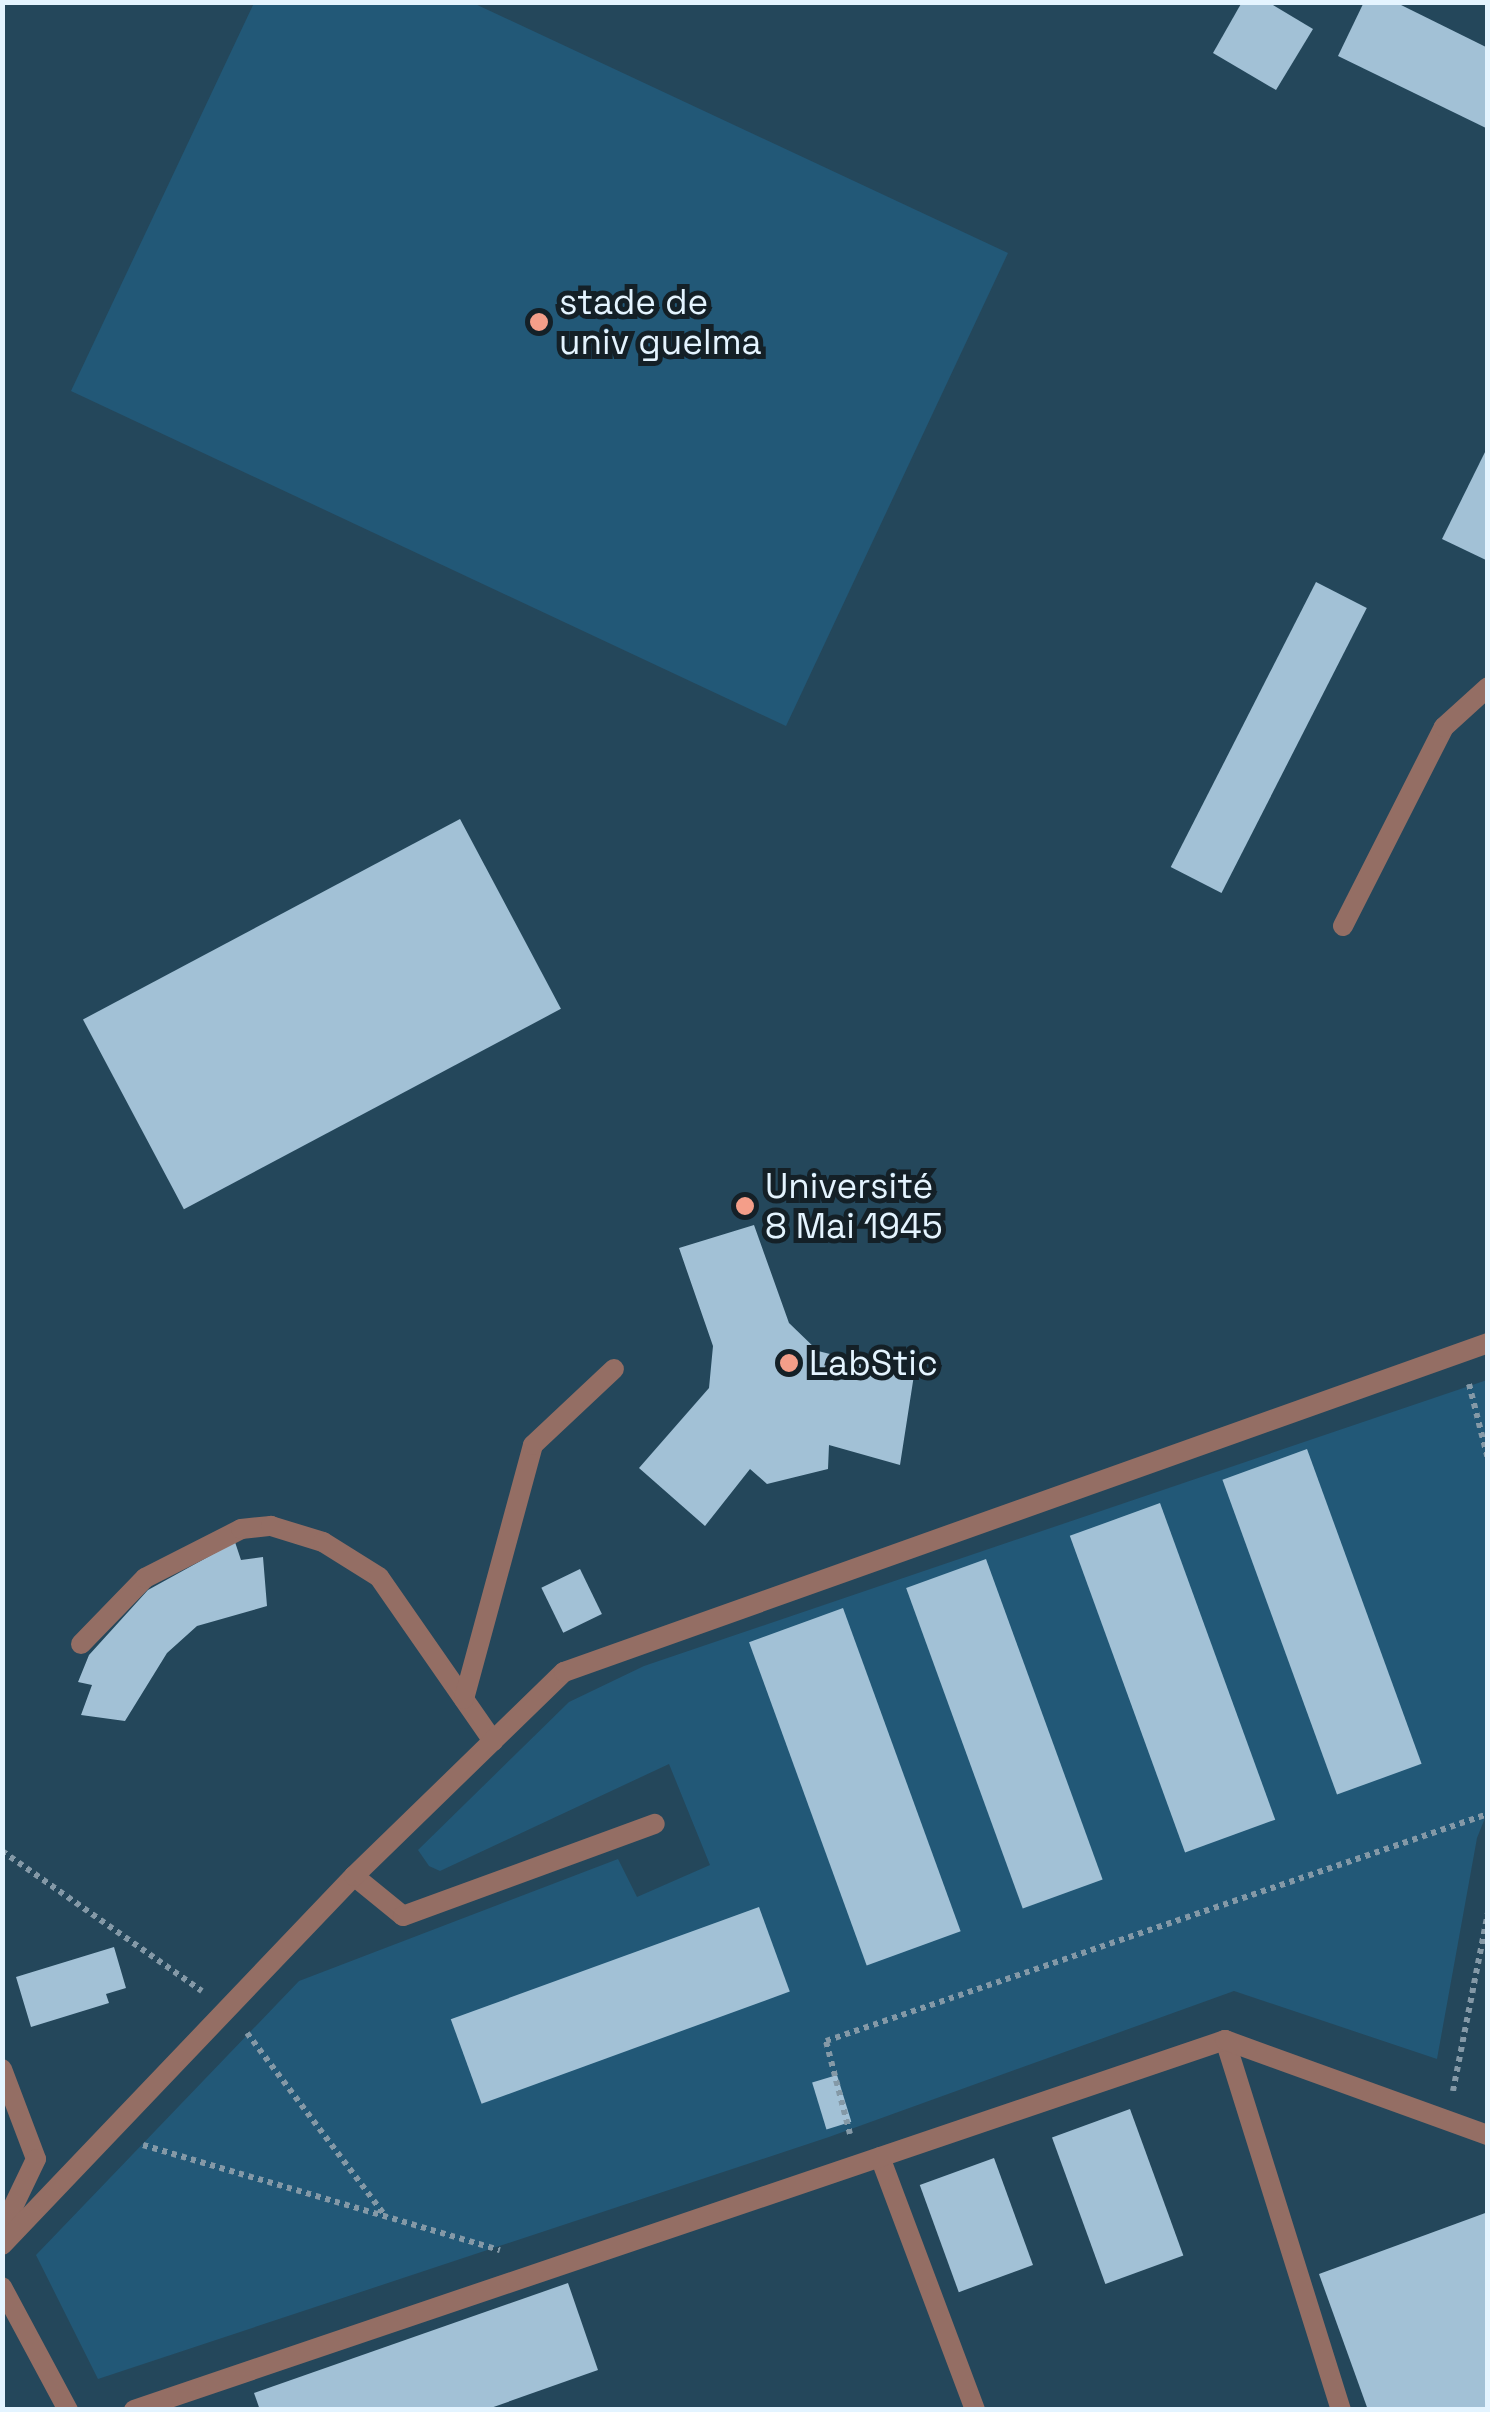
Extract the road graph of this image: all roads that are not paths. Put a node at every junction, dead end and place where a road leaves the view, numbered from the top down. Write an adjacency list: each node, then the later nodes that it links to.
1 (1488, 687): 2 (lane)
2 (1343, 926)
3 (1488, 1344): 7 (lane)
4 (614, 1369): 6 (lane)
5 (81, 1644): 6 (lane)
6 (464, 1699): 7 (lane)
7 (493, 1741): 9 (lane)
8 (654, 1824): 9 (lane)
9 (354, 1876): 15 (lane)
10 (1225, 2040): 12 (lane); 13 (lane); 20 (lane)
11 (2, 2070): 14 (lane)
12 (1488, 2135)
13 (880, 2156): 18 (lane); 19 (lane)
14 (2, 2230)
15 (2, 2246)
16 (2, 2287): 17 (lane)
17 (68, 2410)
18 (134, 2410)
19 (975, 2410)
20 (1341, 2410)

